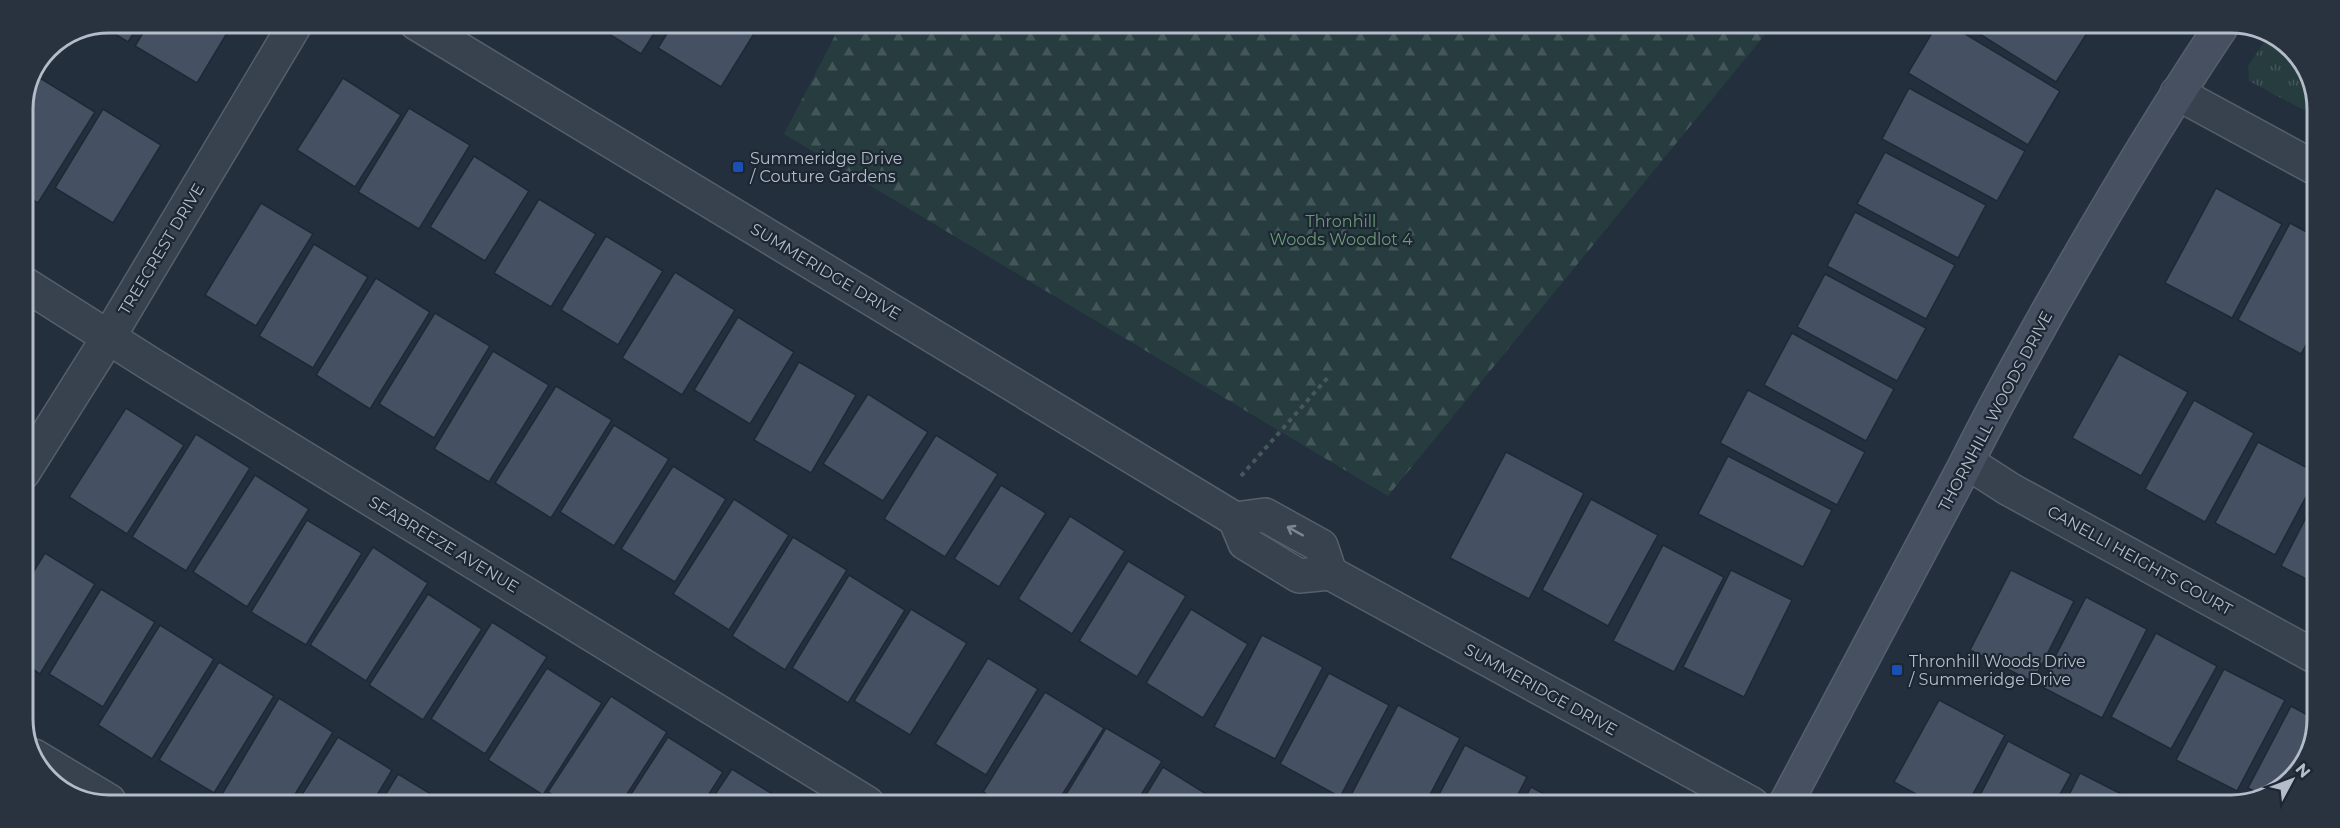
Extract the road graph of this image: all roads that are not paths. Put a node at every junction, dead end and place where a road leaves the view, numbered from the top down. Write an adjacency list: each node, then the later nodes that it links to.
1 (290, 33): 7 (street, TREECREST DRIVE)
2 (433, 33): 14 (street, SUMMERIDGE DRIVE)
3 (2217, 33): 4 (street, THORNHILL WOODS DRIVE)
4 (2177, 93): 5 (street); 9 (street, THORNHILL WOODS DRIVE)
5 (2307, 164)
6 (33, 289): 7 (street, SEABREEZE AVENUE)
7 (108, 338): 8 (street, TREECREST DRIVE); 13 (street, SEABREEZE AVENUE)
8 (33, 457)
9 (1967, 462): 10 (street, CANELLI HEIGHTS COURT); 15 (street, THORNHILL WOODS DRIVE)
10 (2307, 652)
11 (49, 765): 12 (street)
12 (96, 793)
13 (854, 795)
14 (1736, 795)
15 (1790, 795)

